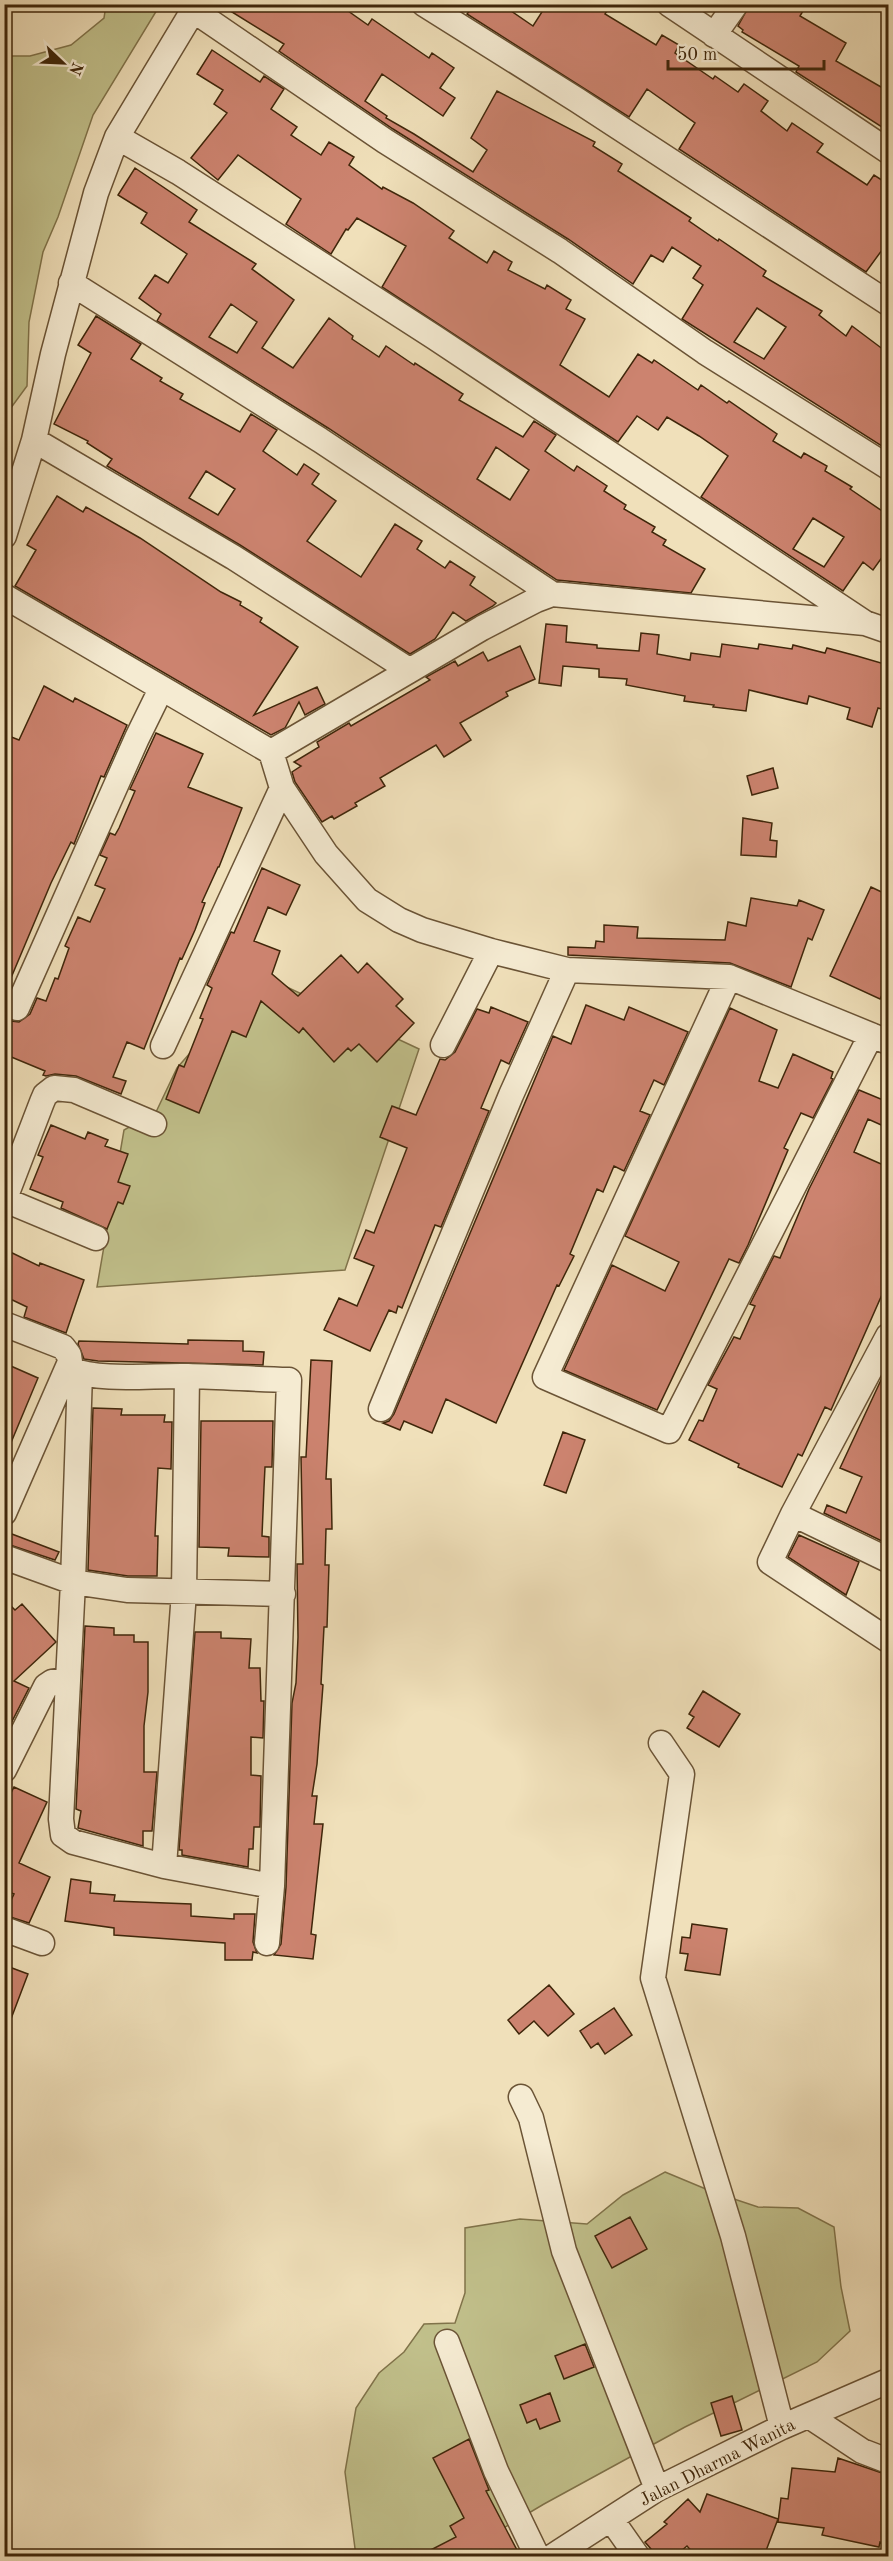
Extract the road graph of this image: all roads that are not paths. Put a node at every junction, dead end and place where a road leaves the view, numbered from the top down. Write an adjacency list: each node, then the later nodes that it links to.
1 (424, 4): 9 (street)
2 (669, 4): 5 (street)
3 (736, 4): 5 (street)
4 (195, 7): 6 (street); 11 (street)
5 (714, 35): 7 (street)
6 (117, 137): 8 (street); 15 (street)
7 (888, 151)
8 (71, 283): 10 (street); 13 (street)
9 (888, 303)
10 (34, 440): 12 (street); 16 (street)
11 (888, 467)
12 (4, 536)
13 (552, 594): 15 (street); 16 (street)
14 (4, 596): 17 (street)
15 (881, 625)
16 (409, 670): 18 (street)
17 (161, 689): 18 (street); 23 (street)
18 (271, 752): 19 (street)
19 (282, 788): 20 (street); 26 (street)
20 (491, 951): 21 (street); 25 (street)
21 (567, 970): 22 (street); 34 (street)
22 (729, 977): 24 (street); 24 (street)
23 (17, 1008)
24 (880, 1039)
25 (443, 1045)
26 (163, 1046)
27 (154, 1124): 28 (street)
28 (4, 1201): 29 (street)
29 (96, 1238)
30 (4, 1324): 32 (street)
31 (888, 1336): 36 (street)
32 (74, 1371): 33 (street); 35 (street); 39 (street)
33 (187, 1376): 40 (street); 41 (street)
34 (381, 1409)
35 (4, 1513)
36 (793, 1514): 38 (street); 42 (street)
37 (4, 1557): 39 (street)
38 (888, 1560)
39 (73, 1582): 40 (street); 43 (street)
40 (184, 1592): 41 (street); 46 (street)
41 (283, 1594): 47 (street)
42 (888, 1640)
43 (68, 1680): 45 (street); 46 (street)
44 (661, 1743): 55 (street)
45 (4, 1770)
46 (164, 1866): 47 (street)
47 (272, 1886): 50 (street)
48 (4, 1929): 49 (street)
49 (42, 1943)
50 (267, 1943)
51 (521, 2097): 57 (street)
52 (447, 2342): 59 (street)
53 (888, 2381): 54 (street, Jalan Dharma Wanita)
54 (808, 2416): 55 (street, Jalan Dharma Wanita); 56 (street)
55 (782, 2427): 57 (street, Jalan Dharma Wanita)
56 (888, 2461)
57 (657, 2489): 58 (street, Jalan Dharma Wanita)
58 (611, 2518): 60 (street, Jalan Dharma Wanita); 61 (street)
59 (537, 2556)
60 (553, 2556)
61 (637, 2556)

